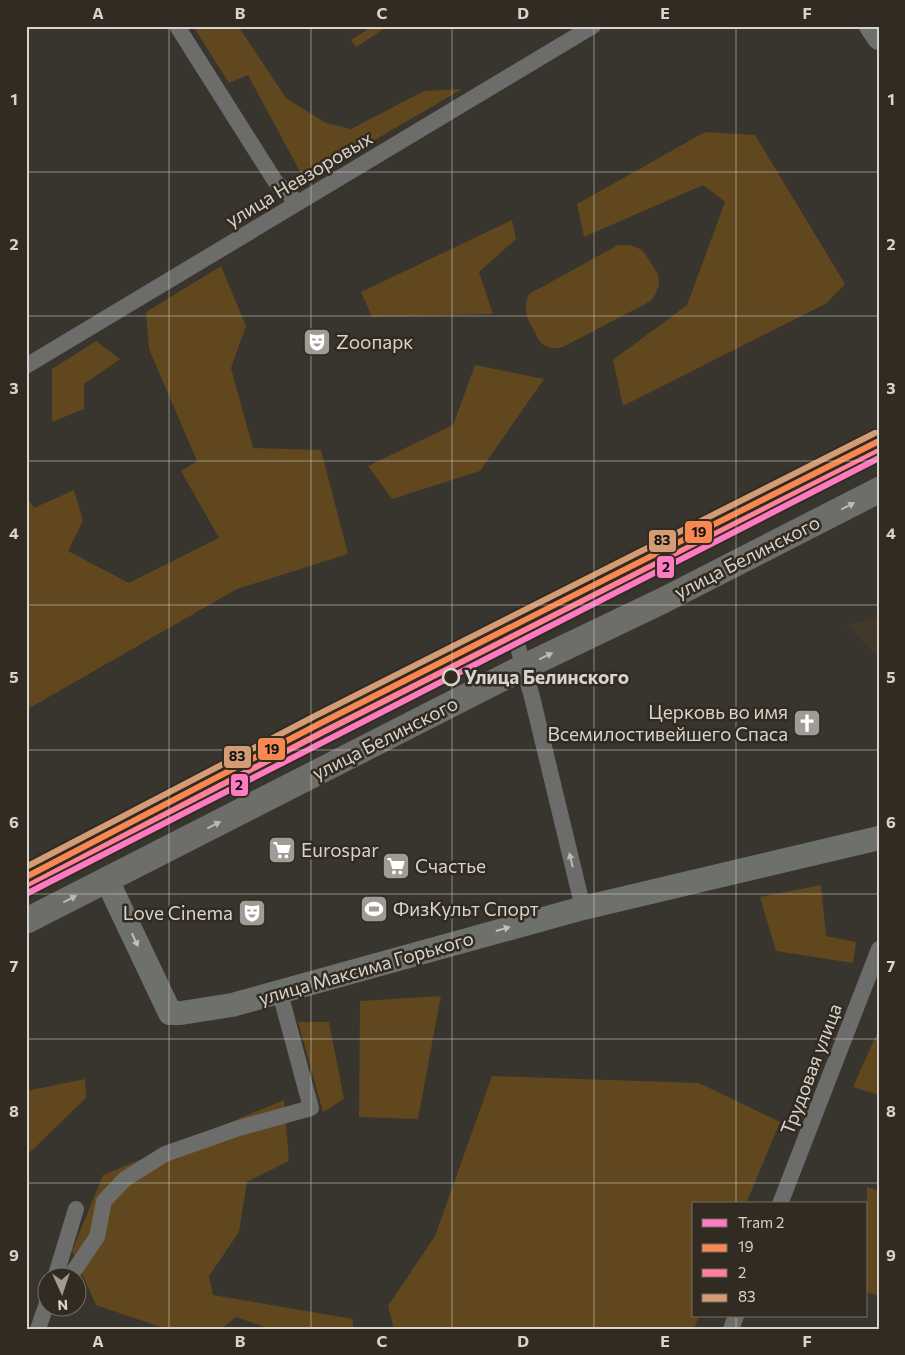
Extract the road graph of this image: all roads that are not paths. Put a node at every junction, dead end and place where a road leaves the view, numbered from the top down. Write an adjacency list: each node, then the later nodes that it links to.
1 (177, 26): 5 (street)
2 (593, 26): 5 (street, улица Невзоровых)
3 (871, 26): 4 (street)
4 (879, 38)
5 (298, 203): 6 (street, улица Невзоровых)
6 (26, 366)
7 (879, 441): 9 (main road)
8 (879, 490): 10 (main road, улица Белинского, one-way to 8)
9 (512, 626): 10 (street); 12 (main road)
10 (522, 668): 13 (main road, улица Белинского, one-way to 10); 14 (street, one-way to 10)
11 (879, 838): 14 (street, улица Максима Горького)
12 (26, 876)
13 (107, 880): 15 (main road, улица Белинского, one-way to 13); 17 (street, улица Максима Горького, one-way to 17)
14 (583, 908): 17 (street, улица Максима Горького, one-way to 14)
15 (26, 921)
16 (879, 949): 18 (street, Трудовая улица)
17 (280, 993): 21 (street)
18 (781, 1202)
19 (76, 1209): 20 (street)
20 (58, 1268)
21 (77, 1268)

